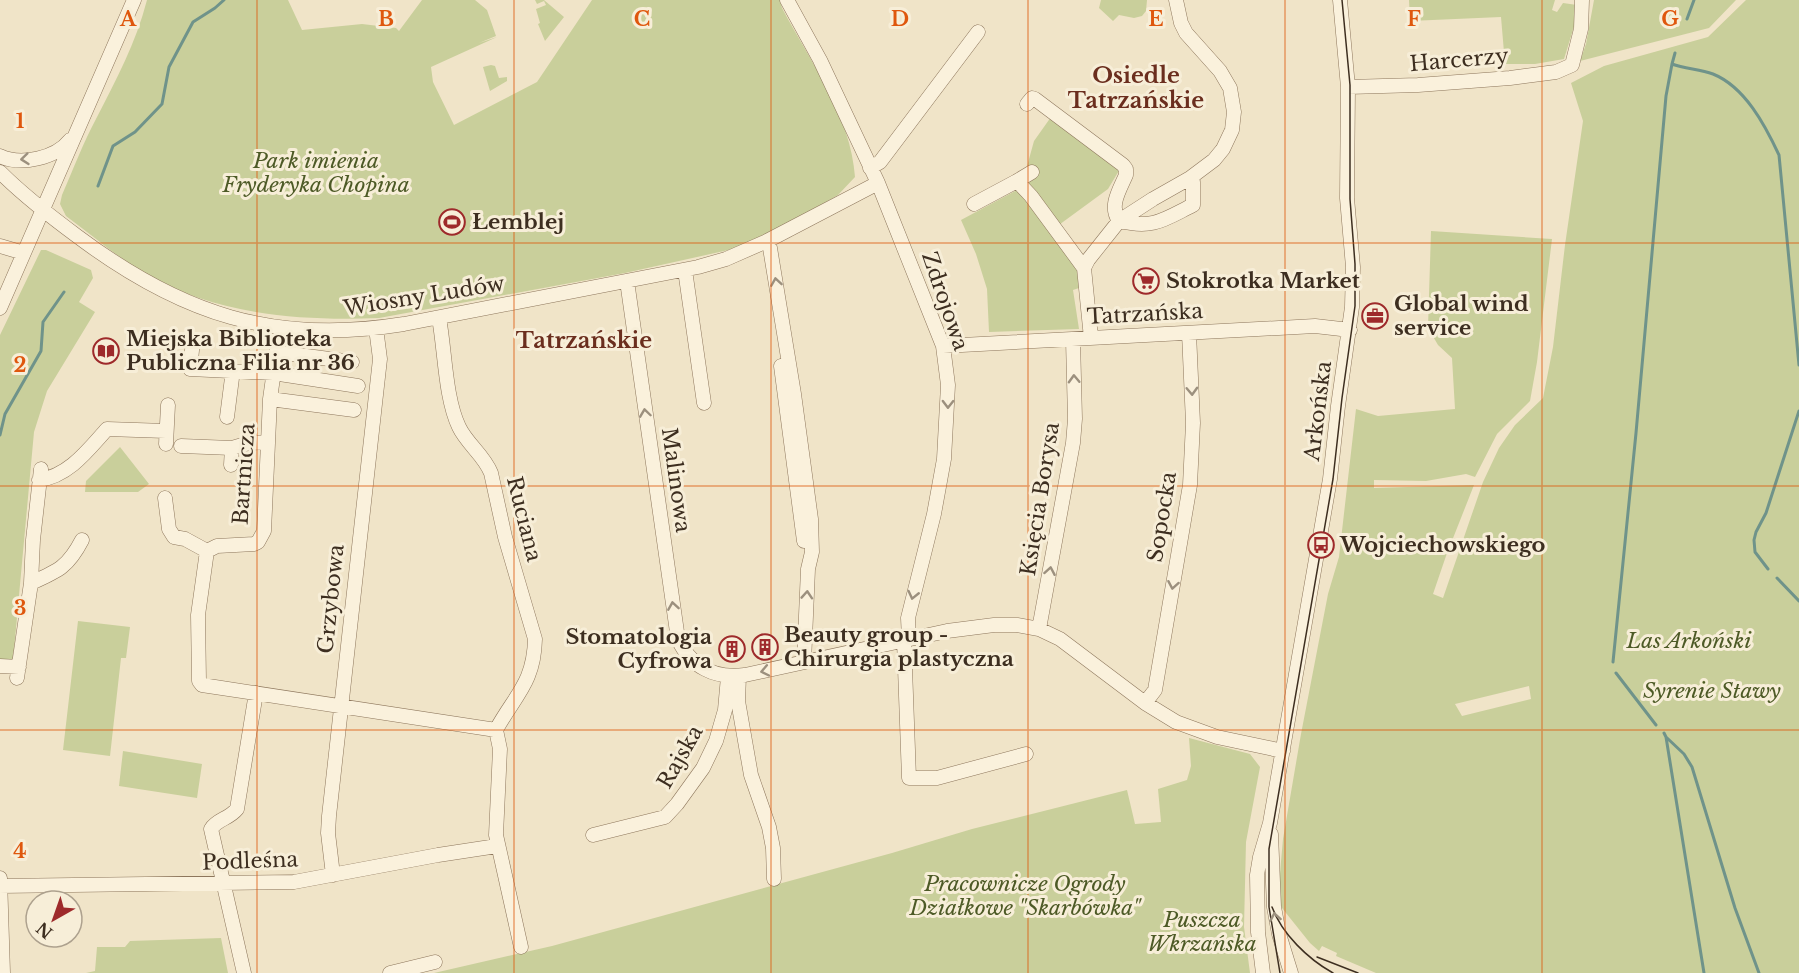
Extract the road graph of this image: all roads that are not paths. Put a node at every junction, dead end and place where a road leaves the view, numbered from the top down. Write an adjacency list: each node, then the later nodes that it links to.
1 (134, 0): 9 (street)
2 (787, 0): 11 (street, Zdrojowa)
3 (1176, 0): 14 (street)
4 (1340, 0): 7 (street, Arkońska)
5 (1582, 0): 7 (street, Harcerzy)
6 (978, 32): 11 (street)
7 (1348, 87): 30 (street, Arkońska)
8 (1027, 104): 19 (street)
9 (80, 126): 10 (street, one-way to 10); 18 (street)
10 (0, 156)
11 (870, 168): 16 (street, Zdrojowa)
12 (0, 172): 18 (street, Wiosny Ludów)
13 (1032, 172): 15 (street)
14 (1190, 178): 19 (street); 19 (street)
15 (1017, 181): 17 (street); 23 (street)
16 (878, 183): 20 (street, Wiosny Ludów); 35 (street, Zdrojowa)
17 (974, 204)
18 (42, 211): 22 (street); 28 (street, Wiosny Ludów)
19 (1119, 221): 23 (street)
20 (767, 241): 24 (street, Wiosny Ludów); 56 (street, one-way to 20)
21 (0, 246): 22 (street)
22 (24, 253): 26 (street)
23 (1084, 268): 32 (street)
24 (686, 270): 25 (street, Wiosny Ludów); 42 (street)
25 (627, 281): 27 (street, Wiosny Ludów); 58 (street, Malinowa, one-way to 25)
26 (0, 308)
27 (439, 318): 29 (street, Wiosny Ludów); 62 (street, Ruciana)
28 (280, 328): 29 (street, Wiosny Ludów); 36 (street, Bartnicza)
29 (376, 328): 61 (street, Grzybowa)
30 (1350, 330): 31 (street, Tatrzańska); 63 (street, Arkońska)
31 (1189, 333): 32 (street, Tatrzańska); 60 (street, Sopocka, one-way to 60)
32 (1091, 338): 33 (street, Tatrzańska)
33 (1072, 339): 35 (street, Tatrzańska); 54 (street, Księcia Borysa, one-way to 33)
34 (193, 340): 38 (street)
35 (943, 346): 55 (street, Zdrojowa, one-way to 55)
36 (276, 352): 37 (street); 39 (street, Bartnicza)
37 (352, 362)
38 (232, 370): 39 (street); 45 (street)
39 (273, 373): 40 (street); 41 (street, Bartnicza)
40 (358, 386)
41 (270, 399): 44 (street); 46 (street, Bartnicza)
42 (704, 403)
43 (168, 405): 53 (street)
44 (354, 410)
45 (227, 417)
46 (268, 442): 48 (street); 52 (street, Bartnicza)
47 (181, 446): 48 (street)
48 (232, 448): 49 (street)
49 (231, 465)
50 (165, 498): 52 (street)
51 (82, 540): 53 (street)
52 (207, 551): 59 (street)
53 (31, 583): 57 (street)
54 (1039, 629): 55 (street); 60 (street)
55 (906, 639): 56 (street); 64 (street, Zdrojowa)
56 (804, 662): 58 (street, one-way to 58)
57 (0, 666)
58 (734, 676): 66 (street, Rajska); 70 (street)
59 (256, 693): 61 (street); 71 (street)
60 (1145, 703): 63 (street)
61 (341, 706): 62 (street); 68 (street, Grzybowa)
62 (496, 730): 67 (street)
63 (1283, 751): 65 (street, Arkońska)
64 (1026, 754)
65 (1270, 823): 78 (street, Arkońska); 79 (street, Arkońska, one-way to 65)
66 (593, 836)
67 (497, 846): 68 (street, Podleśna); 73 (street)
68 (333, 875): 71 (street, Podleśna)
69 (0, 878): 72 (street)
70 (774, 879)
71 (222, 884): 72 (street, Podleśna); 76 (street)
72 (0, 886): 75 (street)
73 (521, 947)
74 (435, 962): 77 (street)
75 (3, 973)
76 (244, 973)
77 (390, 973)
78 (1263, 973)
79 (1291, 973)

